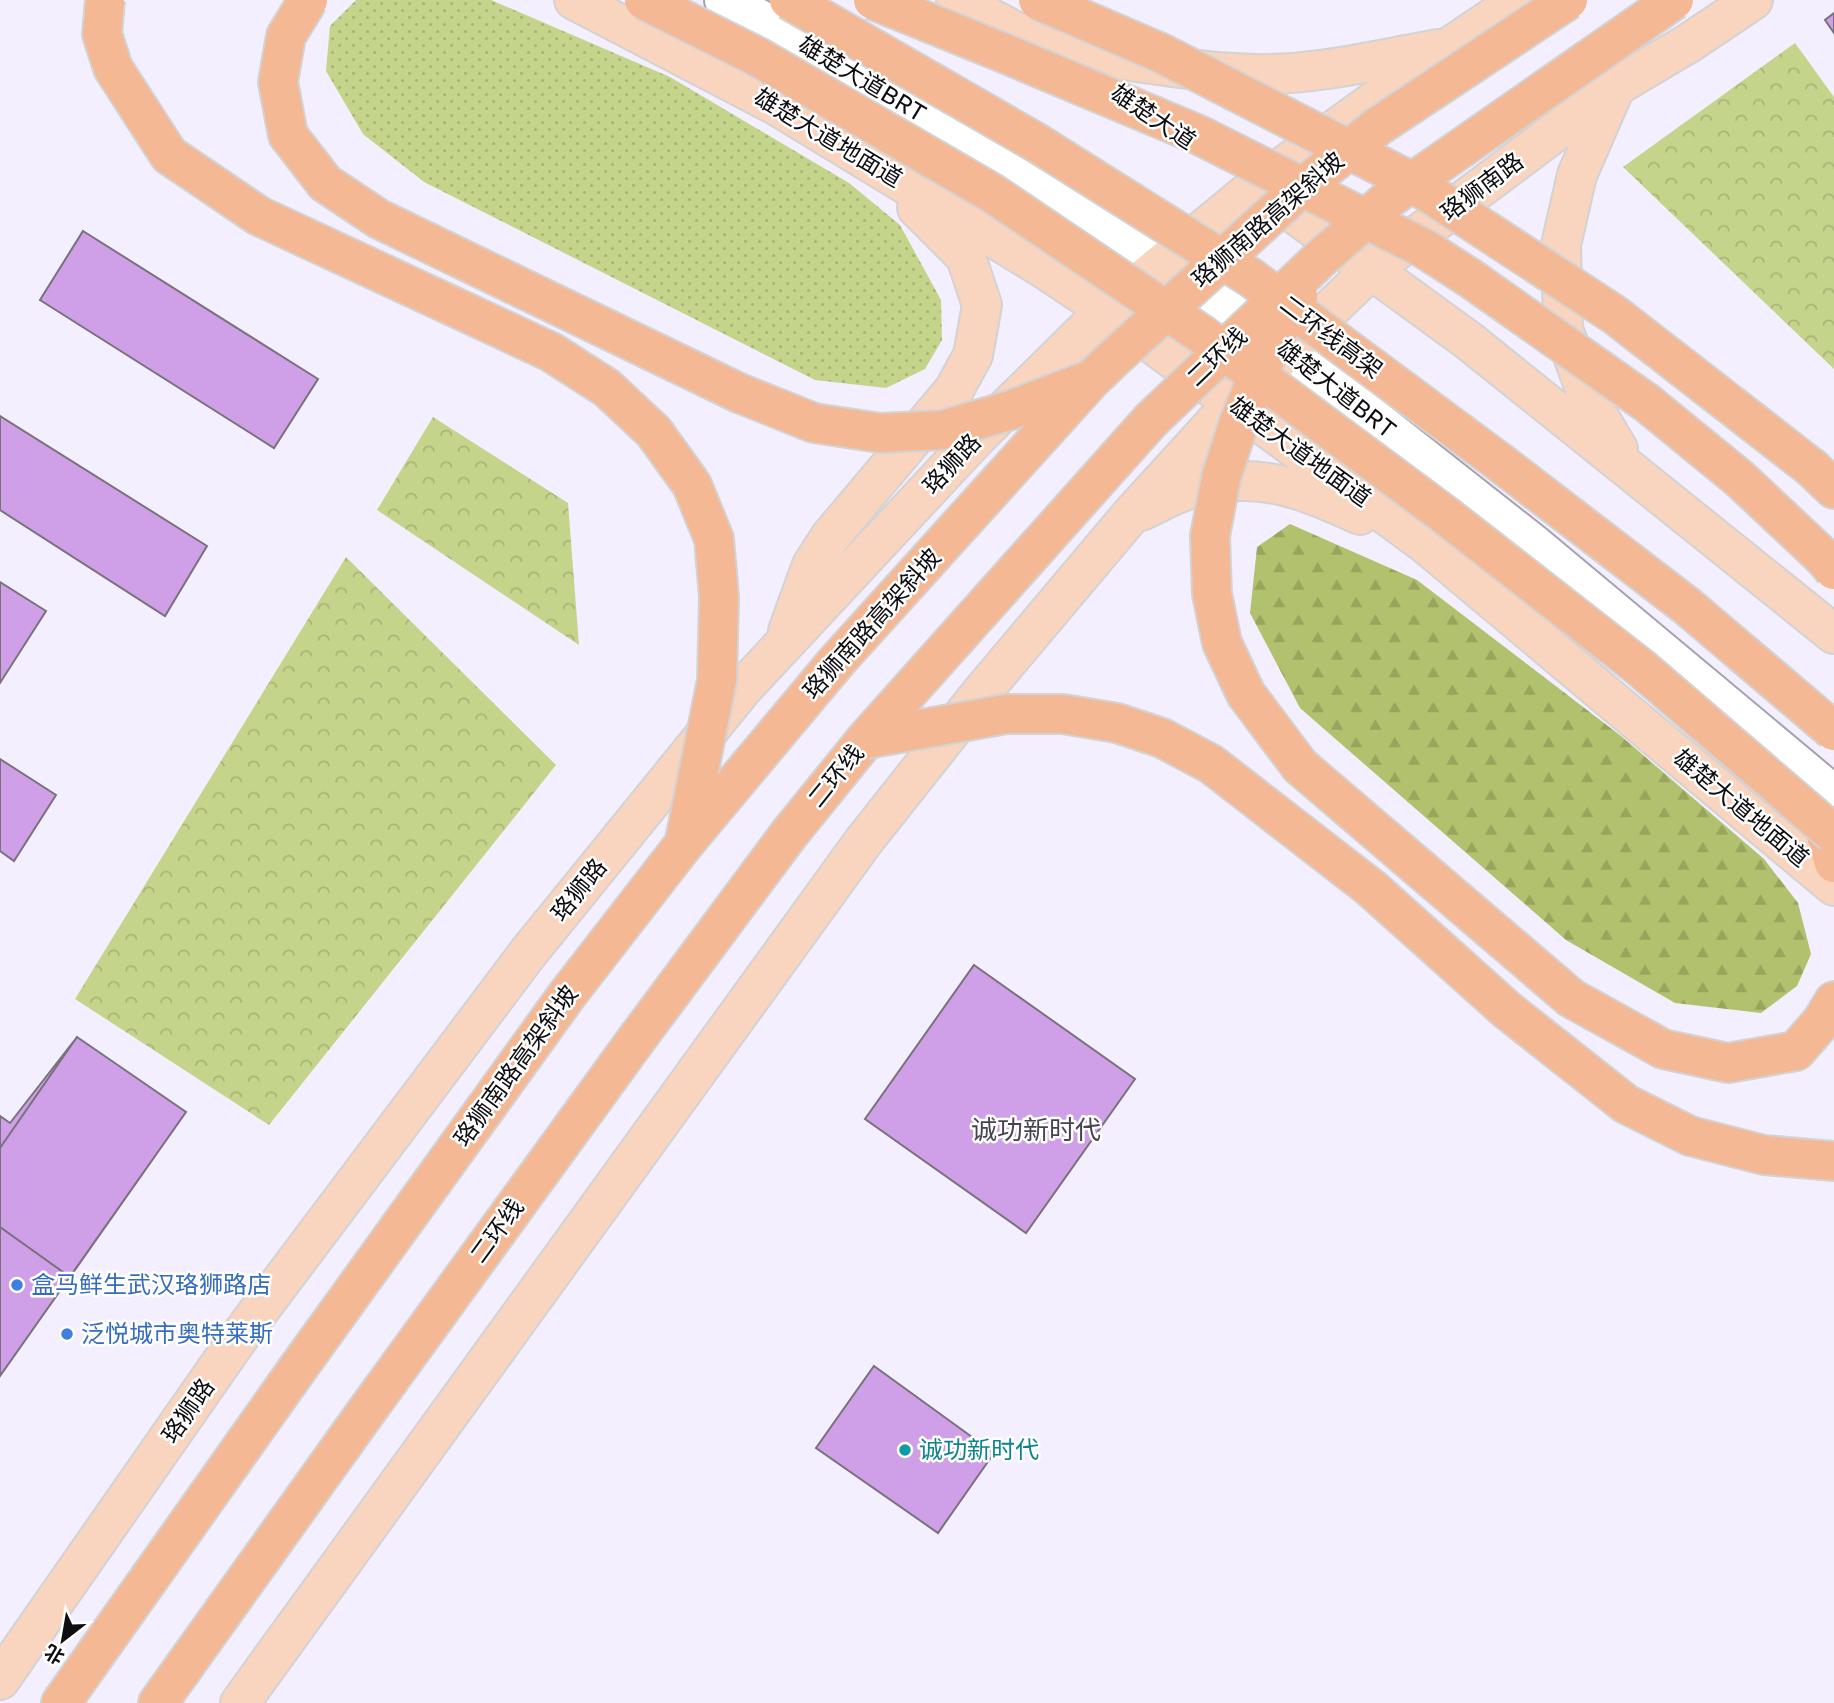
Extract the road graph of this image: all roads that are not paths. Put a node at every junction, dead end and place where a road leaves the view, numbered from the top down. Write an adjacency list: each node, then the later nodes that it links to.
1 (309, 0): 24 (highway, bridge)
2 (574, 0): 17 (main road, 雄楚大道地面道)
3 (644, 0): 35 (highway, bridge)
4 (724, 0): 20 (lane, 雄楚大道BRT)
5 (789, 0): 33 (highway, 二环线高架, bridge)
6 (873, 0): 30 (highway, bridge)
7 (956, 0): 15 (main road)
8 (1038, 0): 27 (highway, bridge)
9 (1519, 0): 14 (main road)
10 (1568, 0): 24 (highway, 珞狮南路高架斜坡, bridge)
11 (1674, 0): 19 (highway, 二环线, bridge)
12 (1754, 0): 16 (main road, 珞狮南路)
13 (100, 11): 36 (highway, bridge)
14 (1448, 48): 15 (main road); 18 (main road)
15 (1049, 49): 18 (main road, 雄楚大道)
16 (1615, 87): 21 (main road, 珞狮南路); 26 (main road)
17 (817, 130): 22 (main road, 雄楚大道地面道); 32 (main road)
18 (1256, 186): 20 (main road, 珞狮路); 21 (main road)
19 (1320, 258): 34 (highway, 二环线, bridge); 39 (highway, bridge)
20 (1164, 261): 22 (main road, 珞狮路); 23 (lane, 雄楚大道BRT)
21 (1372, 269): 23 (main road, 珞狮南路); 26 (main road)
22 (1106, 310): 25 (main road, 雄楚大道地面道); 32 (main road, 珞狮路)
23 (1287, 350): 25 (main road, 珞狮南路); 35 (lane, 雄楚大道BRT)
24 (1092, 379): 36 (highway, 珞狮南路高架斜坡, bridge)
25 (1233, 403): 28 (main road); 29 (main road, 雄楚大道地面道)
26 (1632, 471): 31 (main road)
27 (1834, 489)
28 (1130, 516): 29 (main road); 46 (main road)
29 (1423, 542): 38 (main road, 雄楚大道地面道)
30 (1834, 570)
31 (1834, 634)
32 (782, 646): 43 (main road, 珞狮路)
33 (1834, 732)
34 (866, 739): 41 (highway, bridge); 45 (highway, 二环线)
35 (1830, 818): 37 (highway)
36 (684, 844): 44 (highway, 珞狮南路高架斜坡)
37 (1834, 863)
38 (1834, 886)
39 (1834, 1001)
40 (1834, 1132): 41 (highway)
41 (1764, 1155): 42 (highway)
42 (1834, 1161)
43 (0, 1680)
44 (61, 1703)
45 (158, 1703)
46 (240, 1703)

